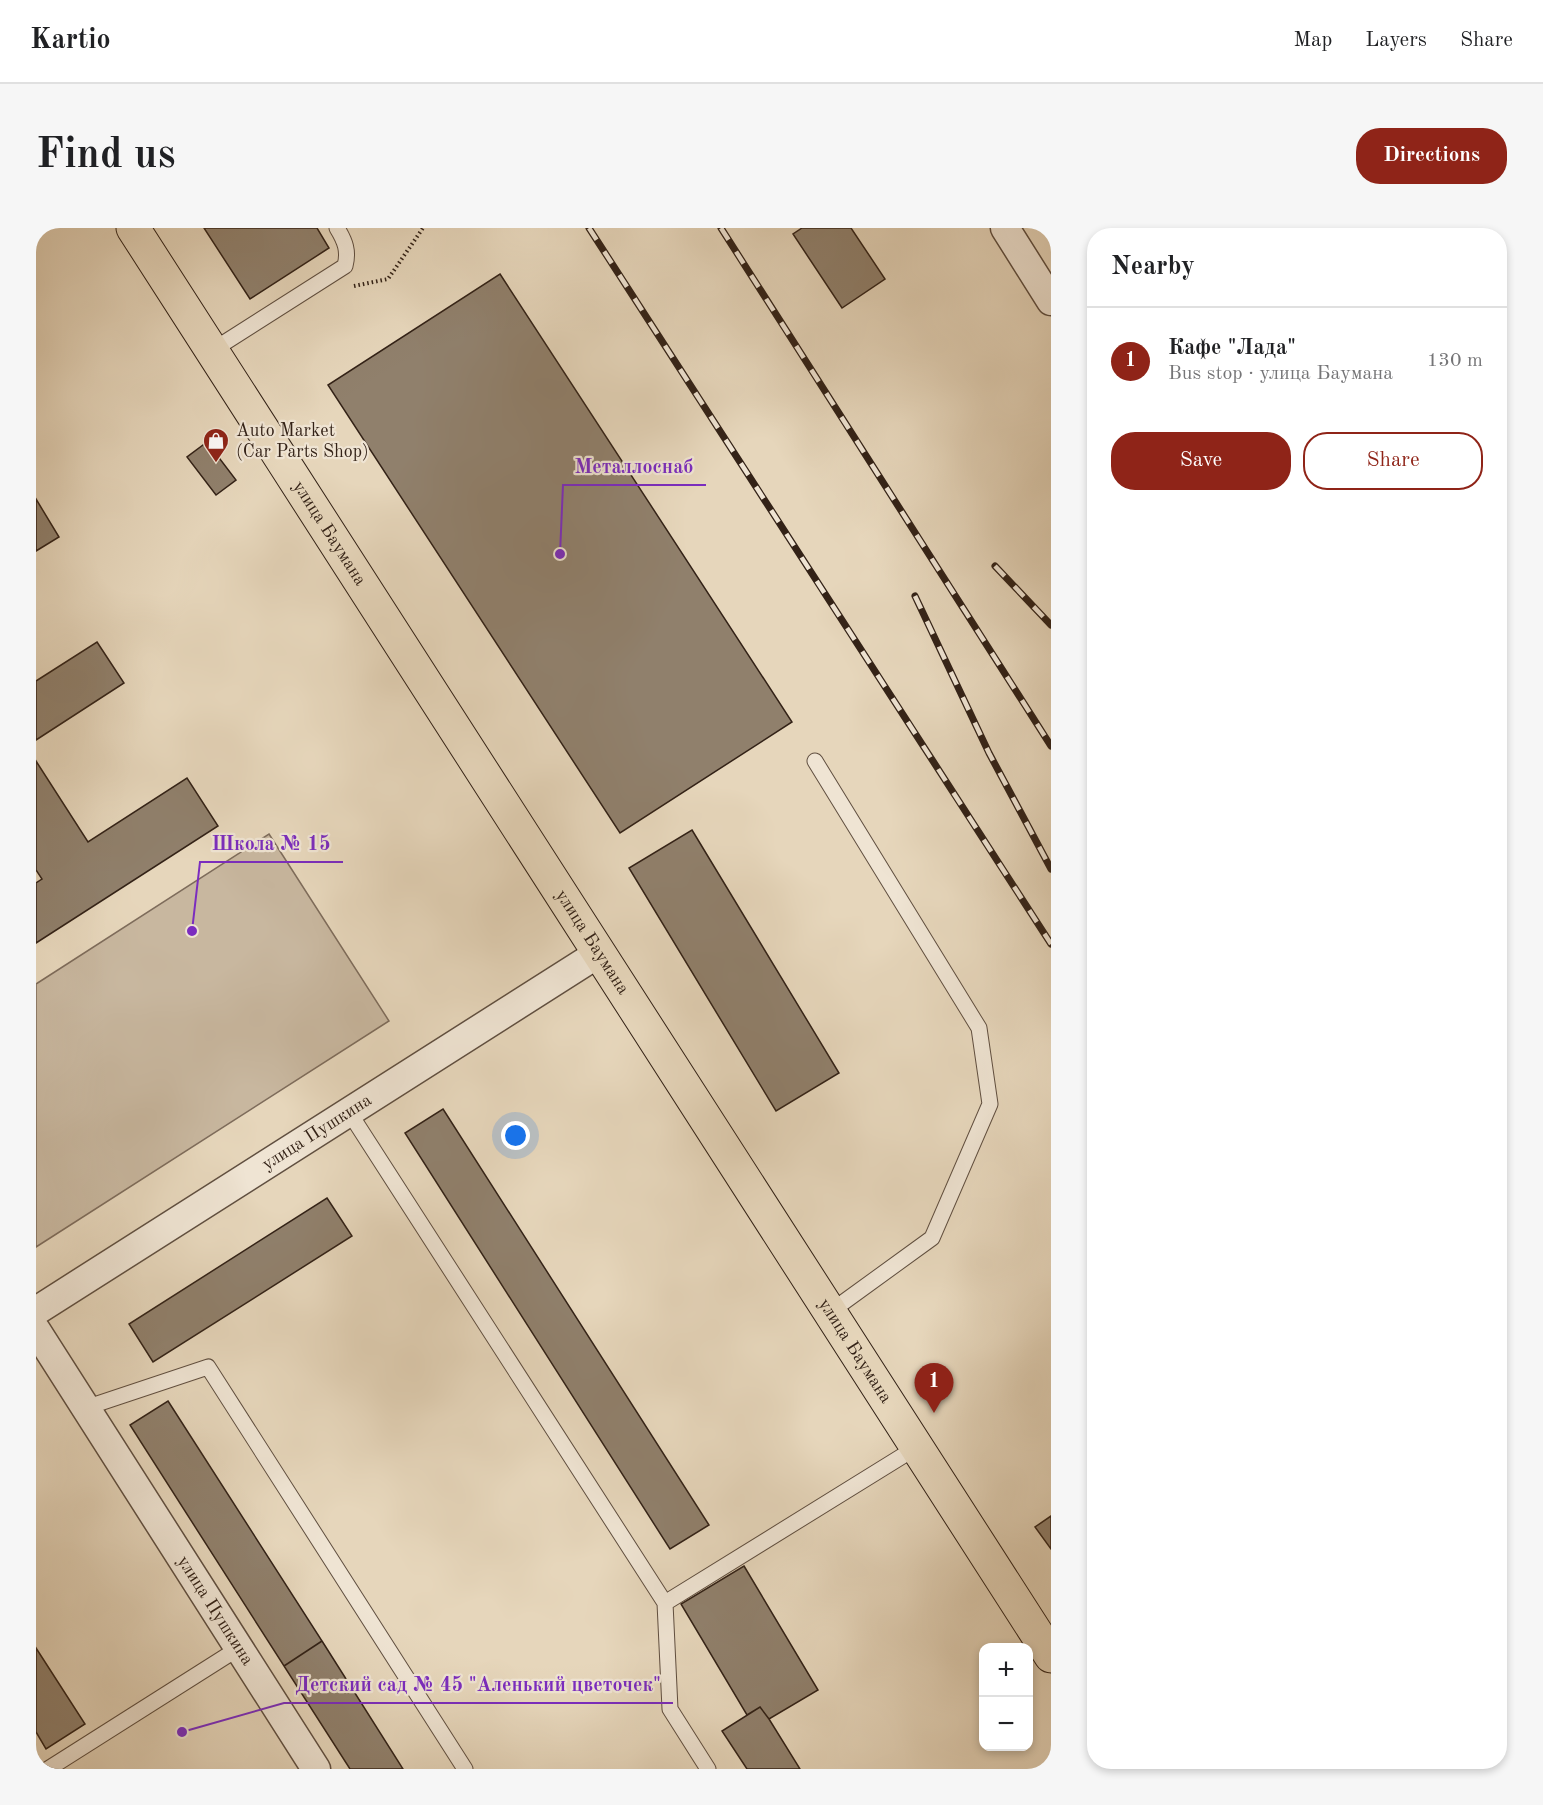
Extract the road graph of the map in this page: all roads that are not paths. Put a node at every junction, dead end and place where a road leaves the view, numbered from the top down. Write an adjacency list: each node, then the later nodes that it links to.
1 (133, 228): 5 (main road, улица Баумана)
2 (337, 228): 5 (lane)
3 (1005, 228): 4 (street)
4 (1051, 301)
5 (213, 350): 7 (main road, улица Баумана)
6 (814, 761): 10 (lane)
7 (599, 953): 8 (street, улица Пушкина); 10 (main road, улица Баумана)
8 (349, 1112): 9 (street, улица Пушкина); 14 (lane)
9 (36, 1311)
10 (830, 1312): 13 (main road, улица Баумана)
11 (40, 1346): 12 (street, улица Пушкина)
12 (86, 1408): 15 (street, улица Пушкина); 19 (lane)
13 (917, 1447): 14 (lane); 16 (main road, улица Баумана)
14 (665, 1603): 20 (lane)
15 (239, 1648): 17 (lane); 18 (street, улица Пушкина)
16 (1051, 1656)
17 (48, 1769)
18 (316, 1769)
19 (465, 1769)
20 (708, 1769)

